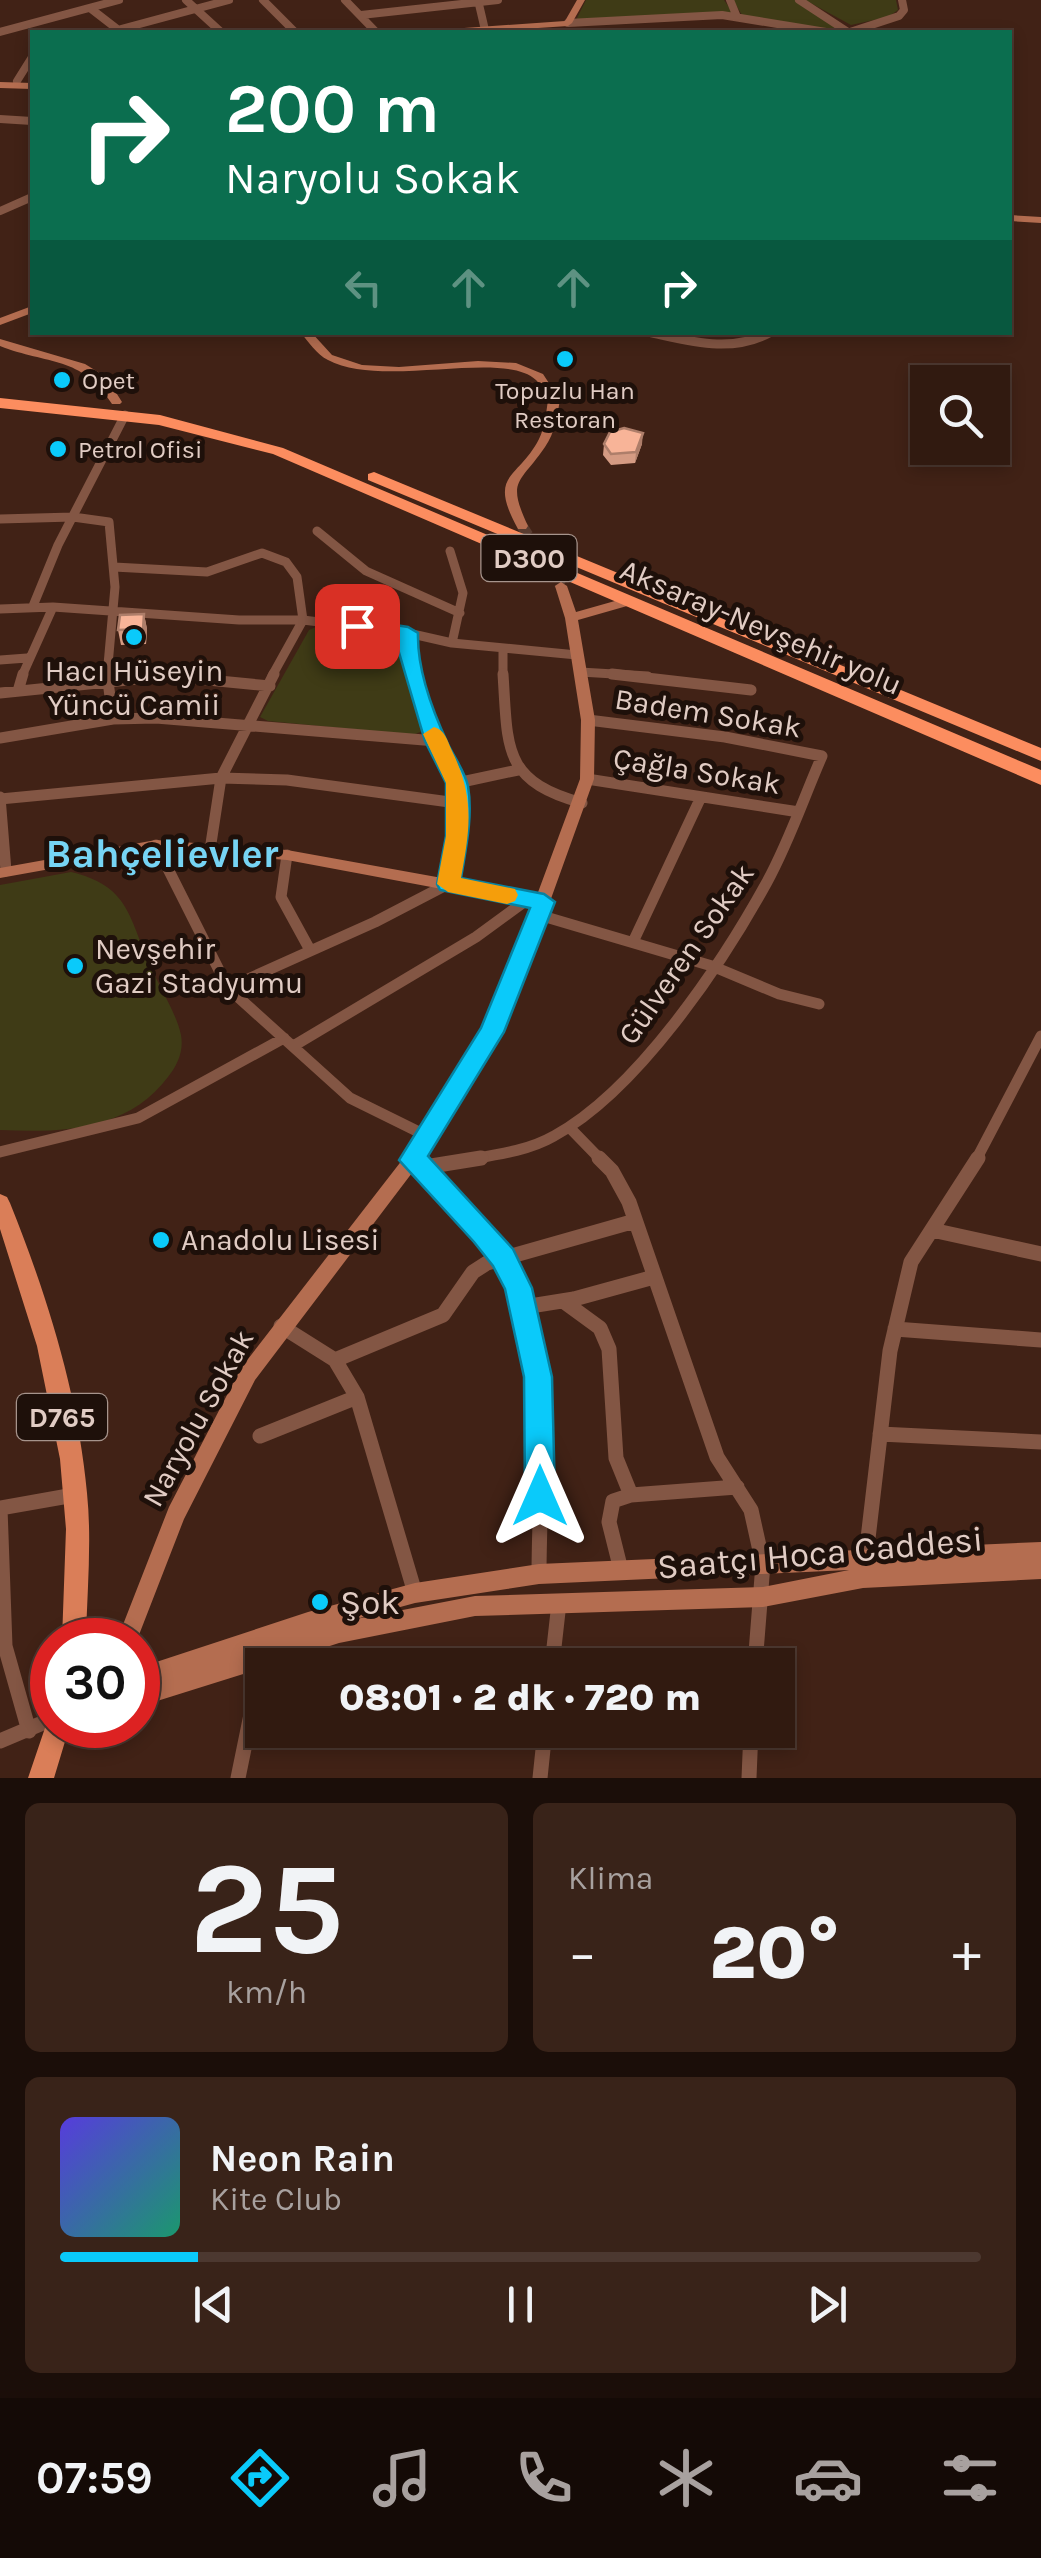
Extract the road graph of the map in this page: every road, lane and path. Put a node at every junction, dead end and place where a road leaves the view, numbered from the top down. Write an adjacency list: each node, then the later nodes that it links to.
1 (119, 0): 13 (street)
2 (186, 0): 14 (street)
3 (229, 0): 14 (street)
4 (263, 0): 23 (street)
5 (346, 0): 15 (street)
6 (478, 0): 7 (street); 12 (street); 25 (street)
7 (498, 0)
8 (581, 0): 19 (street)
9 (730, 0): 17 (street)
10 (800, 0): 30 (street)
11 (902, 0): 31 (street)
12 (407, 4): 15 (street)
13 (90, 8): 20 (street); 32 (street)
14 (196, 9): 21 (street); 22 (street)
15 (361, 15): 24 (street)
16 (695, 15): 17 (street); 19 (street); 27 (street)
17 (737, 16): 18 (street)
18 (757, 20): 28 (street); 29 (street)
19 (568, 24): 26 (street)
20 (115, 30)
21 (124, 30)
22 (219, 30)
23 (292, 30)
24 (374, 30)
25 (489, 30)
26 (500, 30)
27 (694, 30)
28 (761, 30)
29 (813, 30)
30 (846, 30)
31 (855, 30)
32 (0, 32)
33 (30, 60): 34 (street)
34 (17, 81): 35 (street); 36 (street)
35 (0, 83): 37 (street)
36 (30, 84)
37 (30, 84)
38 (0, 118): 39 (street)
39 (30, 121)
40 (30, 198): 41 (street)
41 (0, 212)
42 (1012, 218): 43 (street)
43 (1041, 220)
44 (30, 310): 45 (street)
45 (0, 322)
46 (307, 335): 55 (street)
47 (664, 335): 48 (street)
48 (764, 335)
49 (0, 342): 52 (street)
50 (0, 393): 52 (highway, Aksaray-Nevşehir yolu / D300)
51 (0, 403): 52 (highway, Aksaray-Nevşehir yolu / D300)
52 (121, 408): 53 (street); 60 (highway, Aksaray-Nevşehir yolu / D300); 85 (highway, Aksaray-Nevşehir yolu / D300)
53 (73, 517): 54 (street); 58 (street); 61 (street)
54 (0, 519)
55 (522, 526)
56 (317, 531): 65 (street)
57 (450, 551): 65 (street)
58 (114, 568): 64 (street); 67 (street)
59 (561, 586): 66 (street, Naryolu Sokak)
60 (629, 601): 66 (street); 90 (highway, Aksaray-Nevşehir yolu / D300)
61 (33, 606): 62 (street); 63 (street)
62 (53, 606): 64 (street); 72 (street)
63 (0, 609)
64 (113, 610): 67 (street); 75 (street)
65 (460, 613): 69 (street)
66 (571, 618): 71 (street, Naryolu Sokak)
67 (303, 620): 68 (street); 76 (street)
68 (408, 633): 69 (street); 84 (street)
69 (452, 643): 70 (street)
70 (503, 649): 71 (street); 87 (street)
71 (577, 654): 74 (street, Naryolu Sokak)
72 (27, 658): 73 (street); 78 (street)
73 (0, 660)
74 (580, 672): 77 (street); 81 (street, Naryolu Sokak)
75 (108, 677): 76 (street); 78 (street); 80 (street)
76 (270, 686): 82 (street)
77 (751, 690)
78 (18, 691): 79 (street)
79 (0, 693)
80 (114, 719): 82 (street); 83 (street)
81 (588, 720): 86 (street, Badem Sokak); 89 (street, Naryolu Sokak)
82 (247, 727): 84 (street); 88 (street)
83 (0, 738)
84 (436, 741): 91 (street)
85 (1041, 755)
86 (822, 756): 96 (street, Gülveren Sokak)
87 (518, 770): 91 (street); 95 (street)
88 (222, 778): 93 (street); 94 (street); 98 (street)
89 (588, 779): 92 (street, Çağla Sokak); 95 (street, Naryolu Sokak)
90 (1041, 781)
91 (457, 783): 94 (street)
92 (701, 797): 96 (street, Çağla Sokak); 103 (street)
93 (0, 798): 100 (street)
94 (457, 802): 101 (street)
95 (582, 803): 102 (street, Naryolu Sokak)
96 (799, 812): 105 (street, Gülveren Sokak)
97 (156, 845): 98 (street); 100 (street); 106 (street)
98 (210, 850): 99 (street)
99 (287, 856): 101 (street); 104 (street)
100 (3, 872)
101 (448, 884): 102 (street); 104 (street)
102 (537, 906): 103 (street); 109 (street); 111 (street, Naryolu Sokak)
103 (633, 942): 105 (street)
104 (310, 950): 106 (street)
105 (712, 966): 107 (street); 110 (street, Gülveren Sokak)
106 (228, 988): 109 (street)
107 (818, 1004)
108 (1041, 1036): 116 (street)
109 (289, 1042): 111 (street); 112 (street)
110 (568, 1127): 113 (street, Gülveren Sokak); 115 (street)
111 (427, 1136): 113 (street, Naryolu Sokak)
112 (0, 1152)
113 (419, 1164): 119 (street); 123 (street, Naryolu Sokak)
114 (0, 1203): 117 (main road, D765)
115 (634, 1221): 119 (street); 120 (street)
116 (932, 1230): 118 (street); 124 (street)
117 (7, 1240): 132 (main road, D765)
118 (1041, 1254)
119 (503, 1257): 122 (street); 126 (street)
120 (654, 1277): 121 (street); 131 (street)
121 (563, 1301): 122 (street); 133 (street)
122 (524, 1306): 139 (street)
123 (281, 1326): 126 (street); 144 (street, Naryolu Sokak)
124 (895, 1329): 125 (street); 128 (street)
125 (1041, 1340)
126 (335, 1360): 127 (street)
127 (357, 1397): 129 (street); 140 (street)
128 (880, 1434): 130 (street); 136 (street)
129 (260, 1436)
130 (1041, 1442)
131 (736, 1487): 133 (street); 135 (street)
132 (76, 1495): 143 (main road, D765); 145 (street)
133 (631, 1496): 137 (street)
134 (1041, 1552): 136 (street, Saatçı Hoca Caddesi)
135 (763, 1564): 136 (street, Saatçı Hoca Caddesi); 137 (street, Saatçı Hoca Caddesi); 141 (street)
136 (864, 1569): 138 (street, Saatçı Hoca Caddesi); 141 (street, Saatçı Hoca Caddesi)
137 (621, 1570): 139 (street, Saatçı Hoca Caddesi)
138 (1041, 1570)
139 (540, 1574): 140 (street, Saatçı Hoca Caddesi)
140 (415, 1593): 150 (street, Saatçı Hoca Caddesi)
141 (763, 1597): 142 (street, Saatçı Hoca Caddesi); 148 (street)
142 (559, 1603): 146 (street, Saatçı Hoca Caddesi); 147 (street)
143 (74, 1618)
144 (136, 1618)
145 (2, 1646): 152 (street)
146 (289, 1648)
147 (554, 1648)
148 (757, 1648)
149 (245, 1662): 151 (street, Saatçı Hoca Caddesi)
150 (160, 1671)
151 (160, 1690)
152 (29, 1731): 153 (street)
153 (0, 1741)
154 (245, 1742): 159 (street)
155 (50, 1748): 158 (main road)
156 (543, 1748): 160 (street)
157 (751, 1748): 161 (street)
158 (40, 1778)
159 (238, 1778)
160 (540, 1778)
161 (749, 1778)

